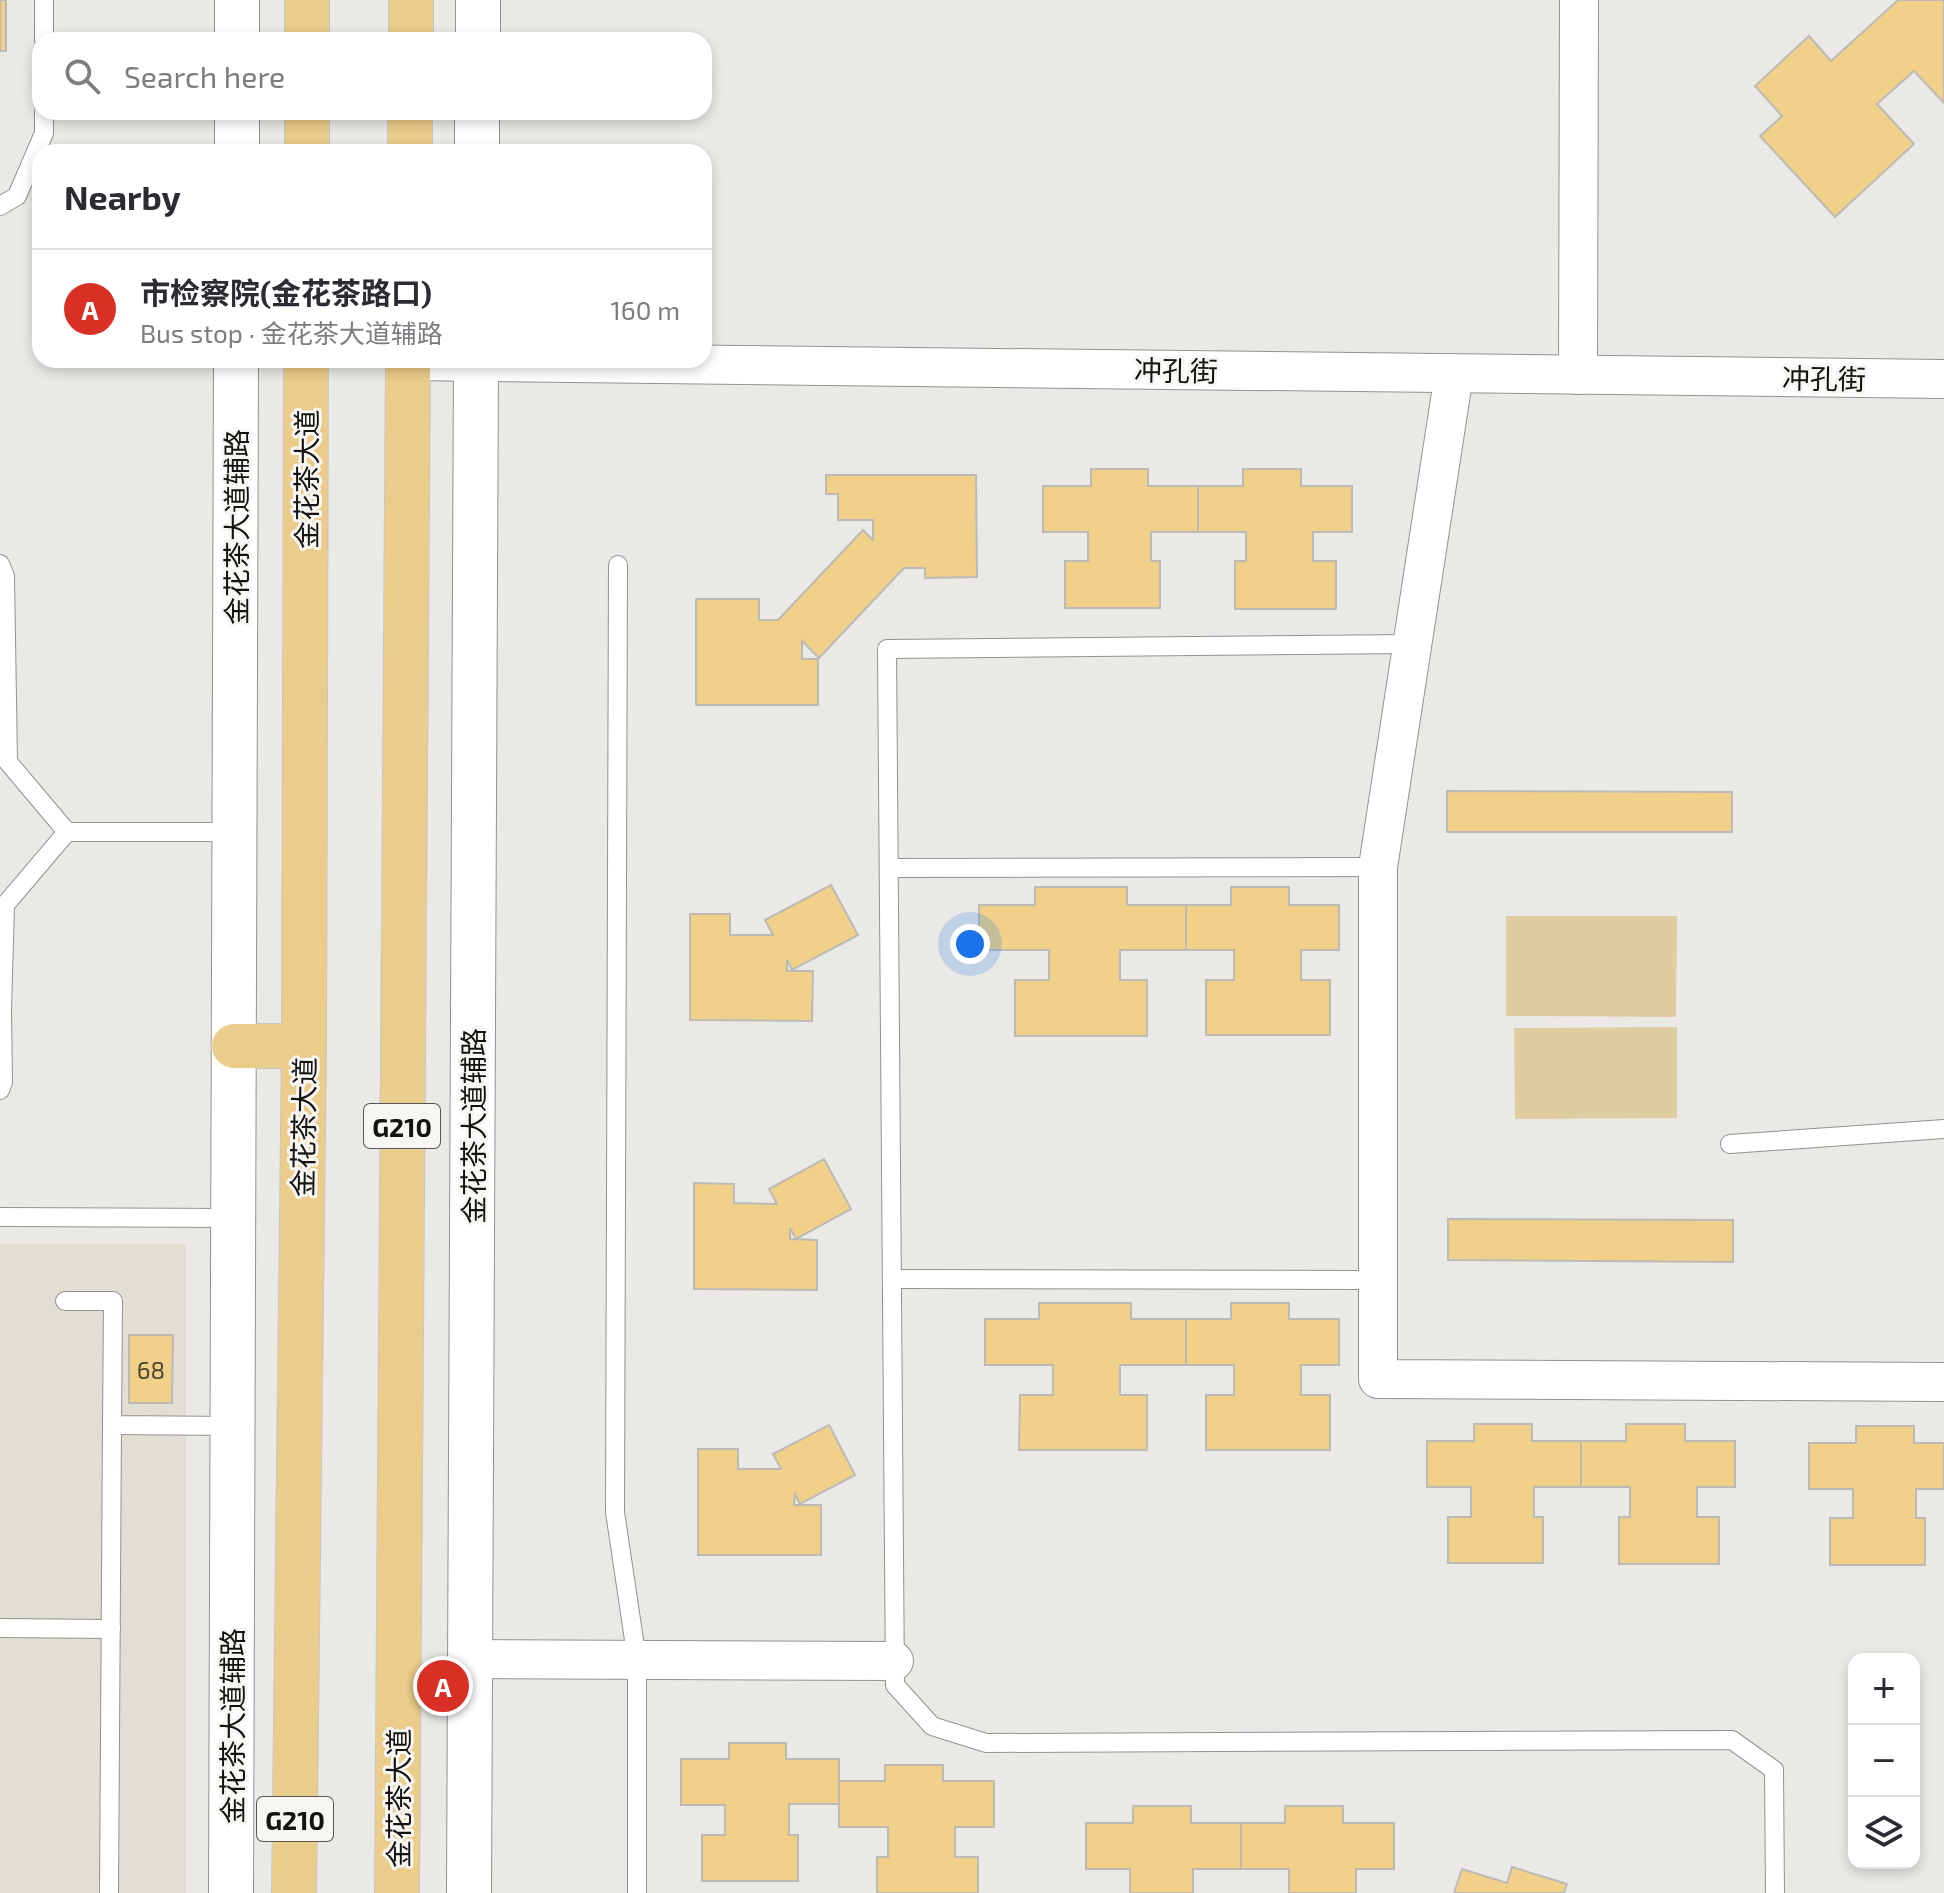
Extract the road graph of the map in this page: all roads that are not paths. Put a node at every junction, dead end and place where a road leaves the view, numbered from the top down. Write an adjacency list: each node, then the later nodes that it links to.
1 (44, 0): 7 (lane)
2 (237, 0): 8 (street)
3 (307, 0): 9 (highway)
4 (411, 0): 10 (highway)
5 (478, 0): 11 (street)
6 (1579, 0): 30 (street)
7 (44, 32)
8 (237, 32)
9 (307, 32)
10 (411, 32)
11 (478, 32)
12 (44, 120): 17 (lane)
13 (237, 120): 18 (street)
14 (307, 120): 19 (highway)
15 (410, 120): 20 (highway)
16 (477, 120): 21 (street)
17 (39, 144)
18 (237, 144)
19 (307, 144)
20 (410, 144)
21 (477, 144)
22 (32, 161): 23 (lane)
23 (0, 206)
24 (712, 364): 29 (street, 冲孔街)
25 (236, 368): 37 (street, 金花茶大道辅路)
26 (306, 368): 42 (highway, 金花茶大道 / G210)
27 (408, 368): 62 (highway, 金花茶大道 / G210)
28 (476, 368): 56 (street, 金花茶大道辅路)
29 (1454, 374): 30 (street, 冲孔街); 34 (street)
30 (1578, 375): 31 (street, 冲孔街)
31 (1944, 379)
32 (0, 564): 35 (lane)
33 (618, 565): 57 (lane)
34 (1412, 644): 38 (street); 39 (lane)
35 (3, 668): 36 (lane)
36 (67, 832): 37 (lane); 40 (lane)
37 (234, 832): 41 (street, 金花茶大道辅路)
38 (1378, 867): 39 (lane); 49 (street)
39 (889, 868): 48 (lane)
40 (1, 1009): 43 (lane)
41 (234, 1046): 42 (highway); 47 (street, 金花茶大道辅路)
42 (304, 1046): 61 (highway, 金花茶大道 / G210)
43 (0, 1090)
44 (1944, 1129): 45 (lane)
45 (1730, 1144)
46 (0, 1217): 47 (lane)
47 (233, 1218): 53 (street, 金花茶大道辅路)
48 (892, 1279): 49 (lane); 58 (lane)
49 (1378, 1280): 51 (street)
50 (65, 1301): 52 (lane)
51 (1944, 1382)
52 (112, 1425): 53 (lane); 55 (lane)
53 (233, 1426): 60 (street, 金花茶大道辅路)
54 (0, 1628): 55 (lane)
55 (111, 1629): 59 (lane)
56 (470, 1659): 57 (street); 63 (street, 金花茶大道辅路)
57 (637, 1660): 58 (street); 64 (lane)
58 (894, 1661): 65 (lane)
59 (109, 1893)
60 (231, 1893)
61 (294, 1893)
62 (397, 1893)
63 (469, 1893)
64 (637, 1893)
65 (1775, 1893)

